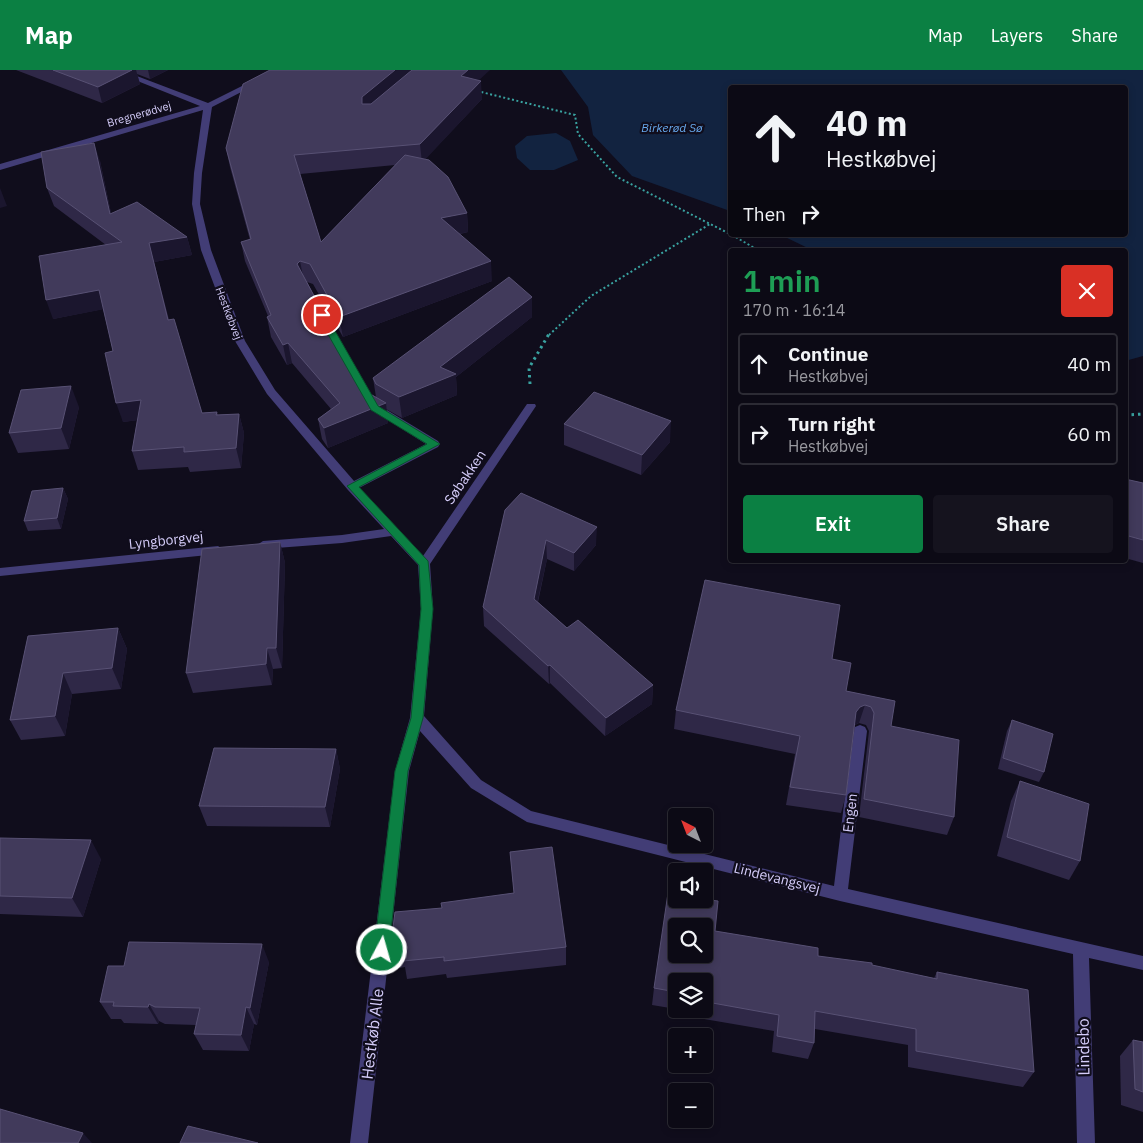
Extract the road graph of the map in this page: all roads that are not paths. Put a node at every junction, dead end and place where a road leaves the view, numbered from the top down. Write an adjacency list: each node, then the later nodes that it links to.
1 (114, 70): 3 (street)
2 (280, 70): 3 (street, Bregnerødvej)
3 (208, 106): 4 (street, Bregnerødvej); 7 (street, Hestkøbvej)
4 (0, 167)
5 (365, 392): 7 (street)
6 (531, 406): 11 (street, Søbakken)
7 (352, 486): 8 (street, Hestkøbvej)
8 (395, 531): 9 (street); 11 (street, Hestkøbvej)
9 (246, 547)
10 (227, 549): 12 (street, Lyngborgvej)
11 (424, 564): 13 (street)
12 (0, 572)
13 (417, 718): 15 (street, Lindevangsvej); 18 (street, Hestkøb Alle)
14 (860, 731): 15 (street, Engen)
15 (840, 894): 16 (street, Lindevangsvej)
16 (1081, 950): 17 (street, Lindevangsvej); 19 (street, Lindebo)
17 (1143, 963)
18 (359, 1143)
19 (1086, 1143)

